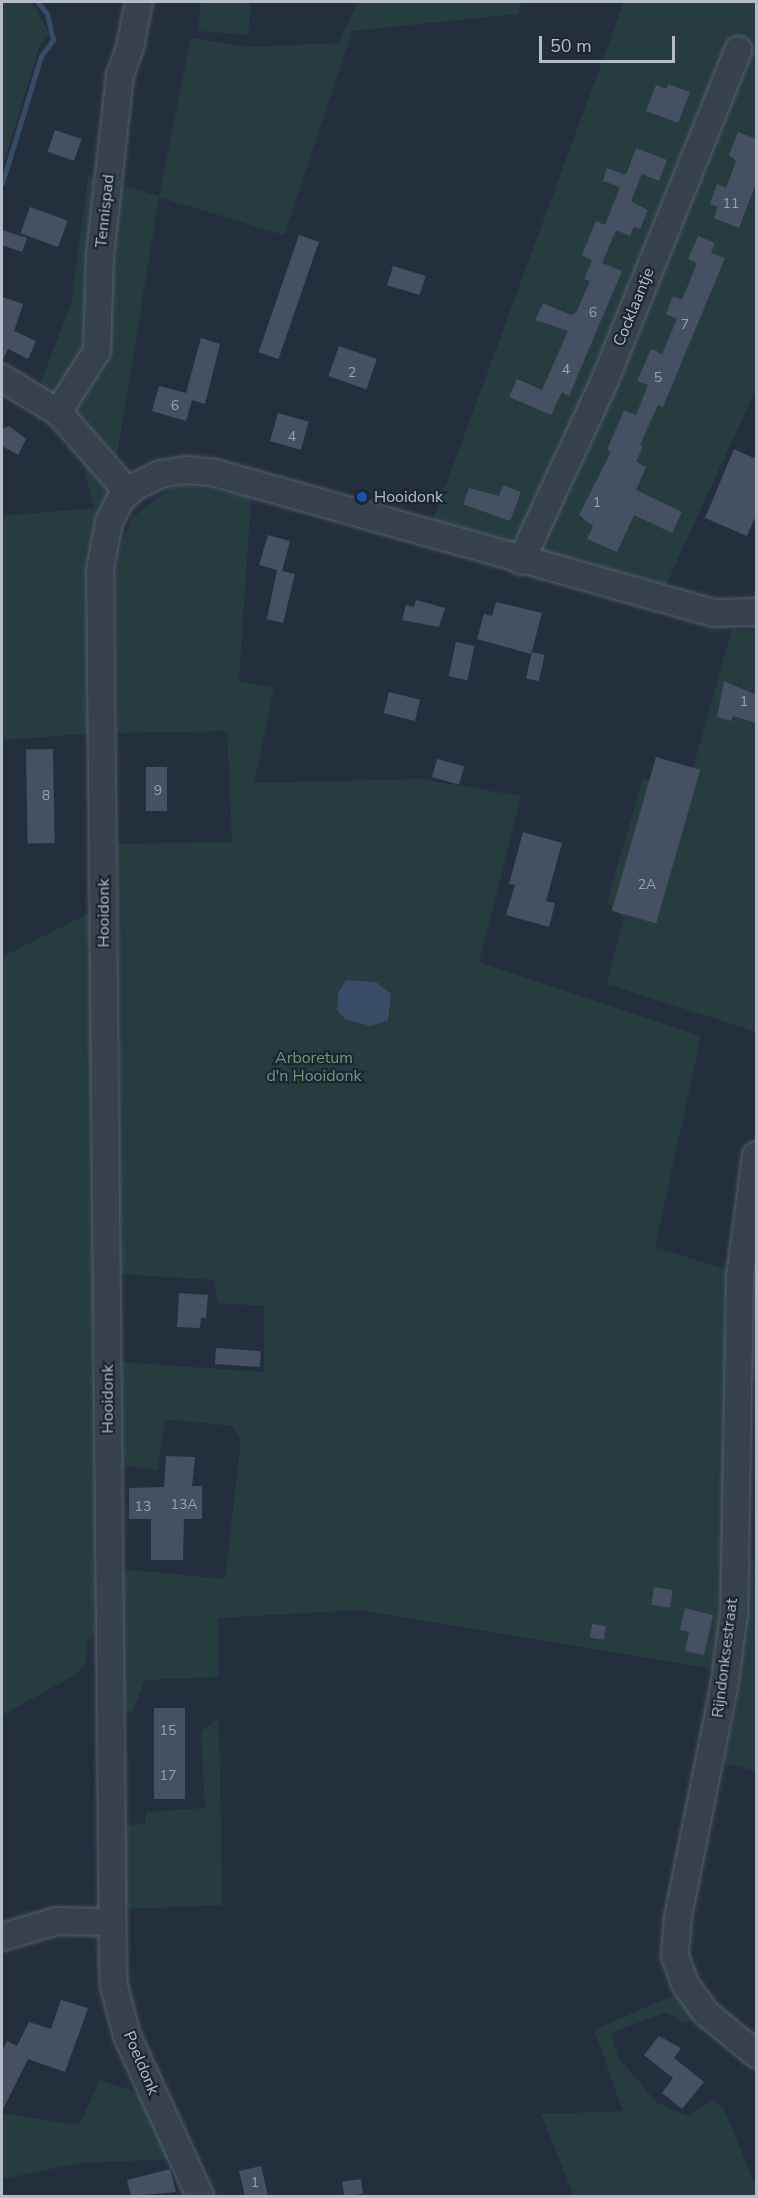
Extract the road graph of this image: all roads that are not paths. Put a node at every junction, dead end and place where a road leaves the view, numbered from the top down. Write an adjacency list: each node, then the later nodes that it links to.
1 (139, 2): 4 (street, Tennispad)
2 (738, 50): 6 (street, Cocklaantje)
3 (2, 378): 4 (street)
4 (58, 412): 5 (street)
5 (128, 492): 6 (street, Hooidonk); 9 (street, Hooidonk)
6 (521, 561): 7 (street, Hooidonk)
7 (756, 612)
8 (756, 1155): 11 (street, Rijndonksestraat)
9 (112, 1922): 10 (street); 12 (street, Poeldonk)
10 (2, 1937)
11 (756, 2054)
12 (200, 2196)

